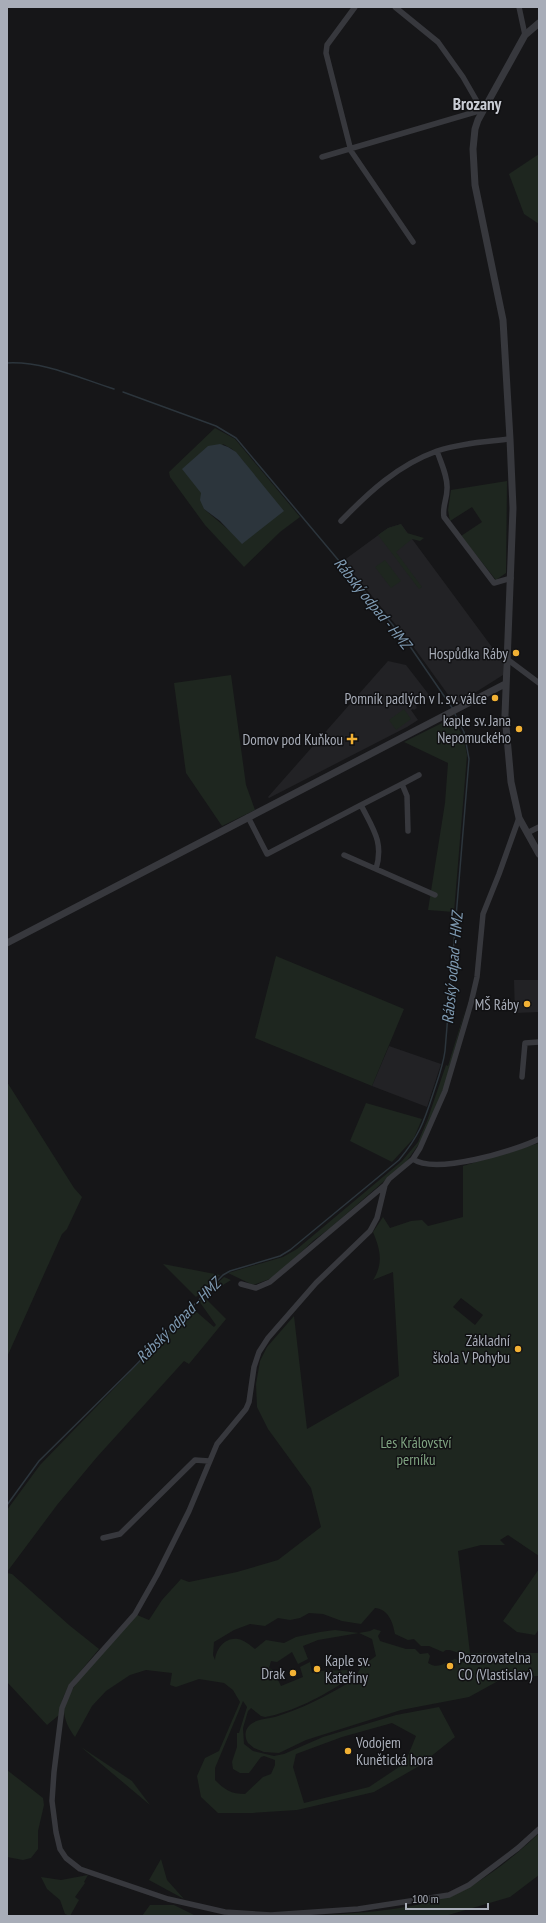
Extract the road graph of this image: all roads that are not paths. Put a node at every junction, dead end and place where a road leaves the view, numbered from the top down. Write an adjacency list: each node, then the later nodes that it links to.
1 (355, 7): 7 (street)
2 (395, 7): 6 (street)
3 (519, 7): 5 (street)
4 (539, 23): 5 (street)
5 (525, 35): 6 (street)
6 (482, 110): 7 (street); 10 (street)
7 (350, 148): 8 (street); 9 (street)
8 (322, 156)
9 (413, 242)
10 (510, 439): 11 (street); 13 (street)
11 (437, 452): 12 (street); 13 (street)
12 (341, 521)
13 (511, 578): 14 (street)
14 (507, 659): 15 (street); 16 (street)
15 (539, 683)
16 (506, 684): 20 (street); 21 (street)
17 (419, 775): 18 (street)
18 (402, 784): 19 (street); 23 (street)
19 (361, 805): 20 (street); 27 (street)
20 (248, 817): 29 (street)
21 (519, 818): 24 (street); 33 (street)
22 (539, 827): 24 (street)
23 (408, 831)
24 (527, 833): 25 (street)
25 (539, 854)
26 (344, 855): 27 (street)
27 (376, 869): 28 (street)
28 (435, 895)
29 (7, 943)
30 (539, 1042): 31 (street)
31 (522, 1077)
32 (539, 1139): 33 (street)
33 (413, 1159): 34 (street)
34 (385, 1185): 35 (street); 36 (street)
35 (241, 1284)
36 (208, 1461): 37 (street); 38 (street)
37 (103, 1538)
38 (539, 1828)

